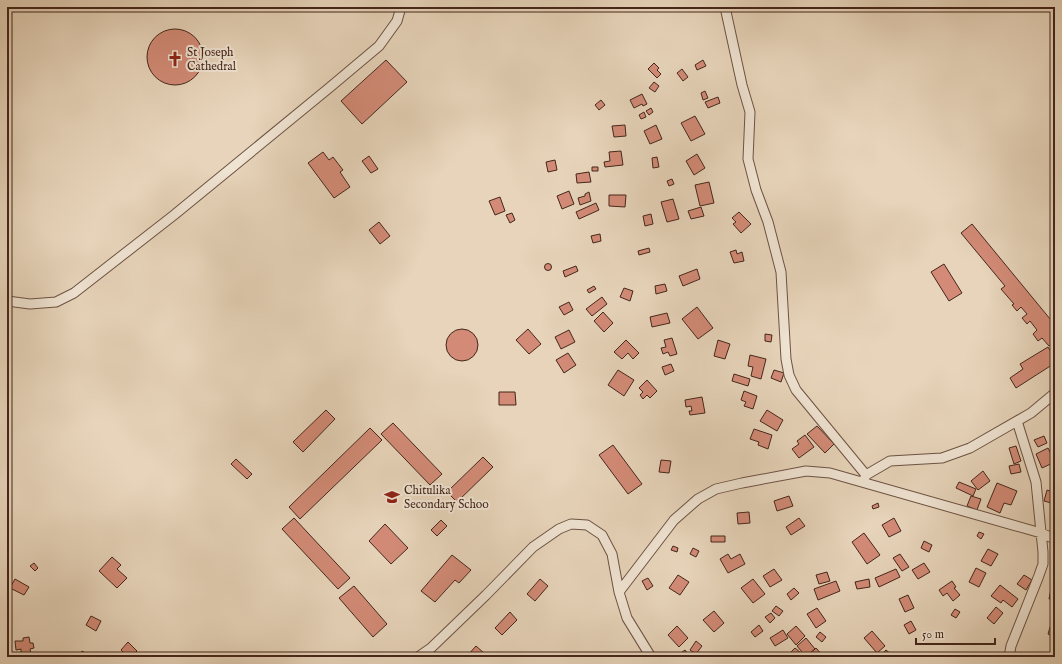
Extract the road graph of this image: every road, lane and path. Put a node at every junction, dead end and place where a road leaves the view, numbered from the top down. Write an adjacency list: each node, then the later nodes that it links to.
1 (401, 7): 3 (street)
2 (725, 7): 6 (street)
3 (7, 301)
4 (1055, 393): 5 (street)
5 (1017, 421): 6 (street); 7 (street)
6 (865, 478): 7 (street); 9 (street)
7 (1041, 533): 8 (street); 12 (street)
8 (1055, 539)
9 (619, 592): 10 (street); 11 (street)
10 (418, 657)
11 (651, 657)
12 (1009, 657)

